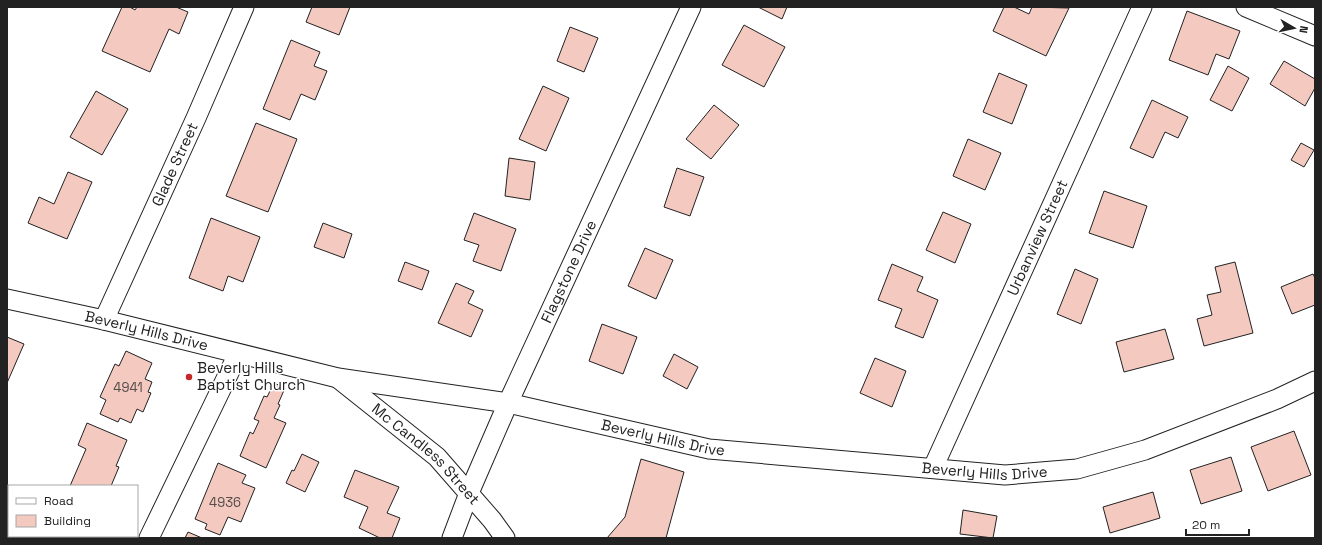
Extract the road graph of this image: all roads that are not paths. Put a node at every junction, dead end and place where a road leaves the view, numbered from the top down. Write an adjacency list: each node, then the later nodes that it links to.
1 (244, 7): 7 (street, Glade Street)
2 (691, 7): 11 (street, Flagstone Drive)
3 (1142, 7): 12 (street, Urbanview Street)
4 (1246, 7): 5 (street)
5 (1315, 36)
6 (7, 299): 7 (street, Beverly Hills Drive)
7 (104, 320): 8 (street, Beverly Hills Drive)
8 (238, 354): 9 (street, Beverly Hills Drive); 14 (street)
9 (338, 378): 11 (street, Beverly Hills Drive); 13 (street, Mc Candless Street)
10 (1315, 381): 12 (street, Beverly Hills Drive)
11 (508, 403): 12 (street, Beverly Hills Drive); 13 (street, Flagstone Drive)
12 (932, 468)
13 (469, 493): 15 (street, Flagstone Drive); 16 (street, Mc Candless Street)
14 (149, 538)
15 (452, 538)
16 (505, 538)

